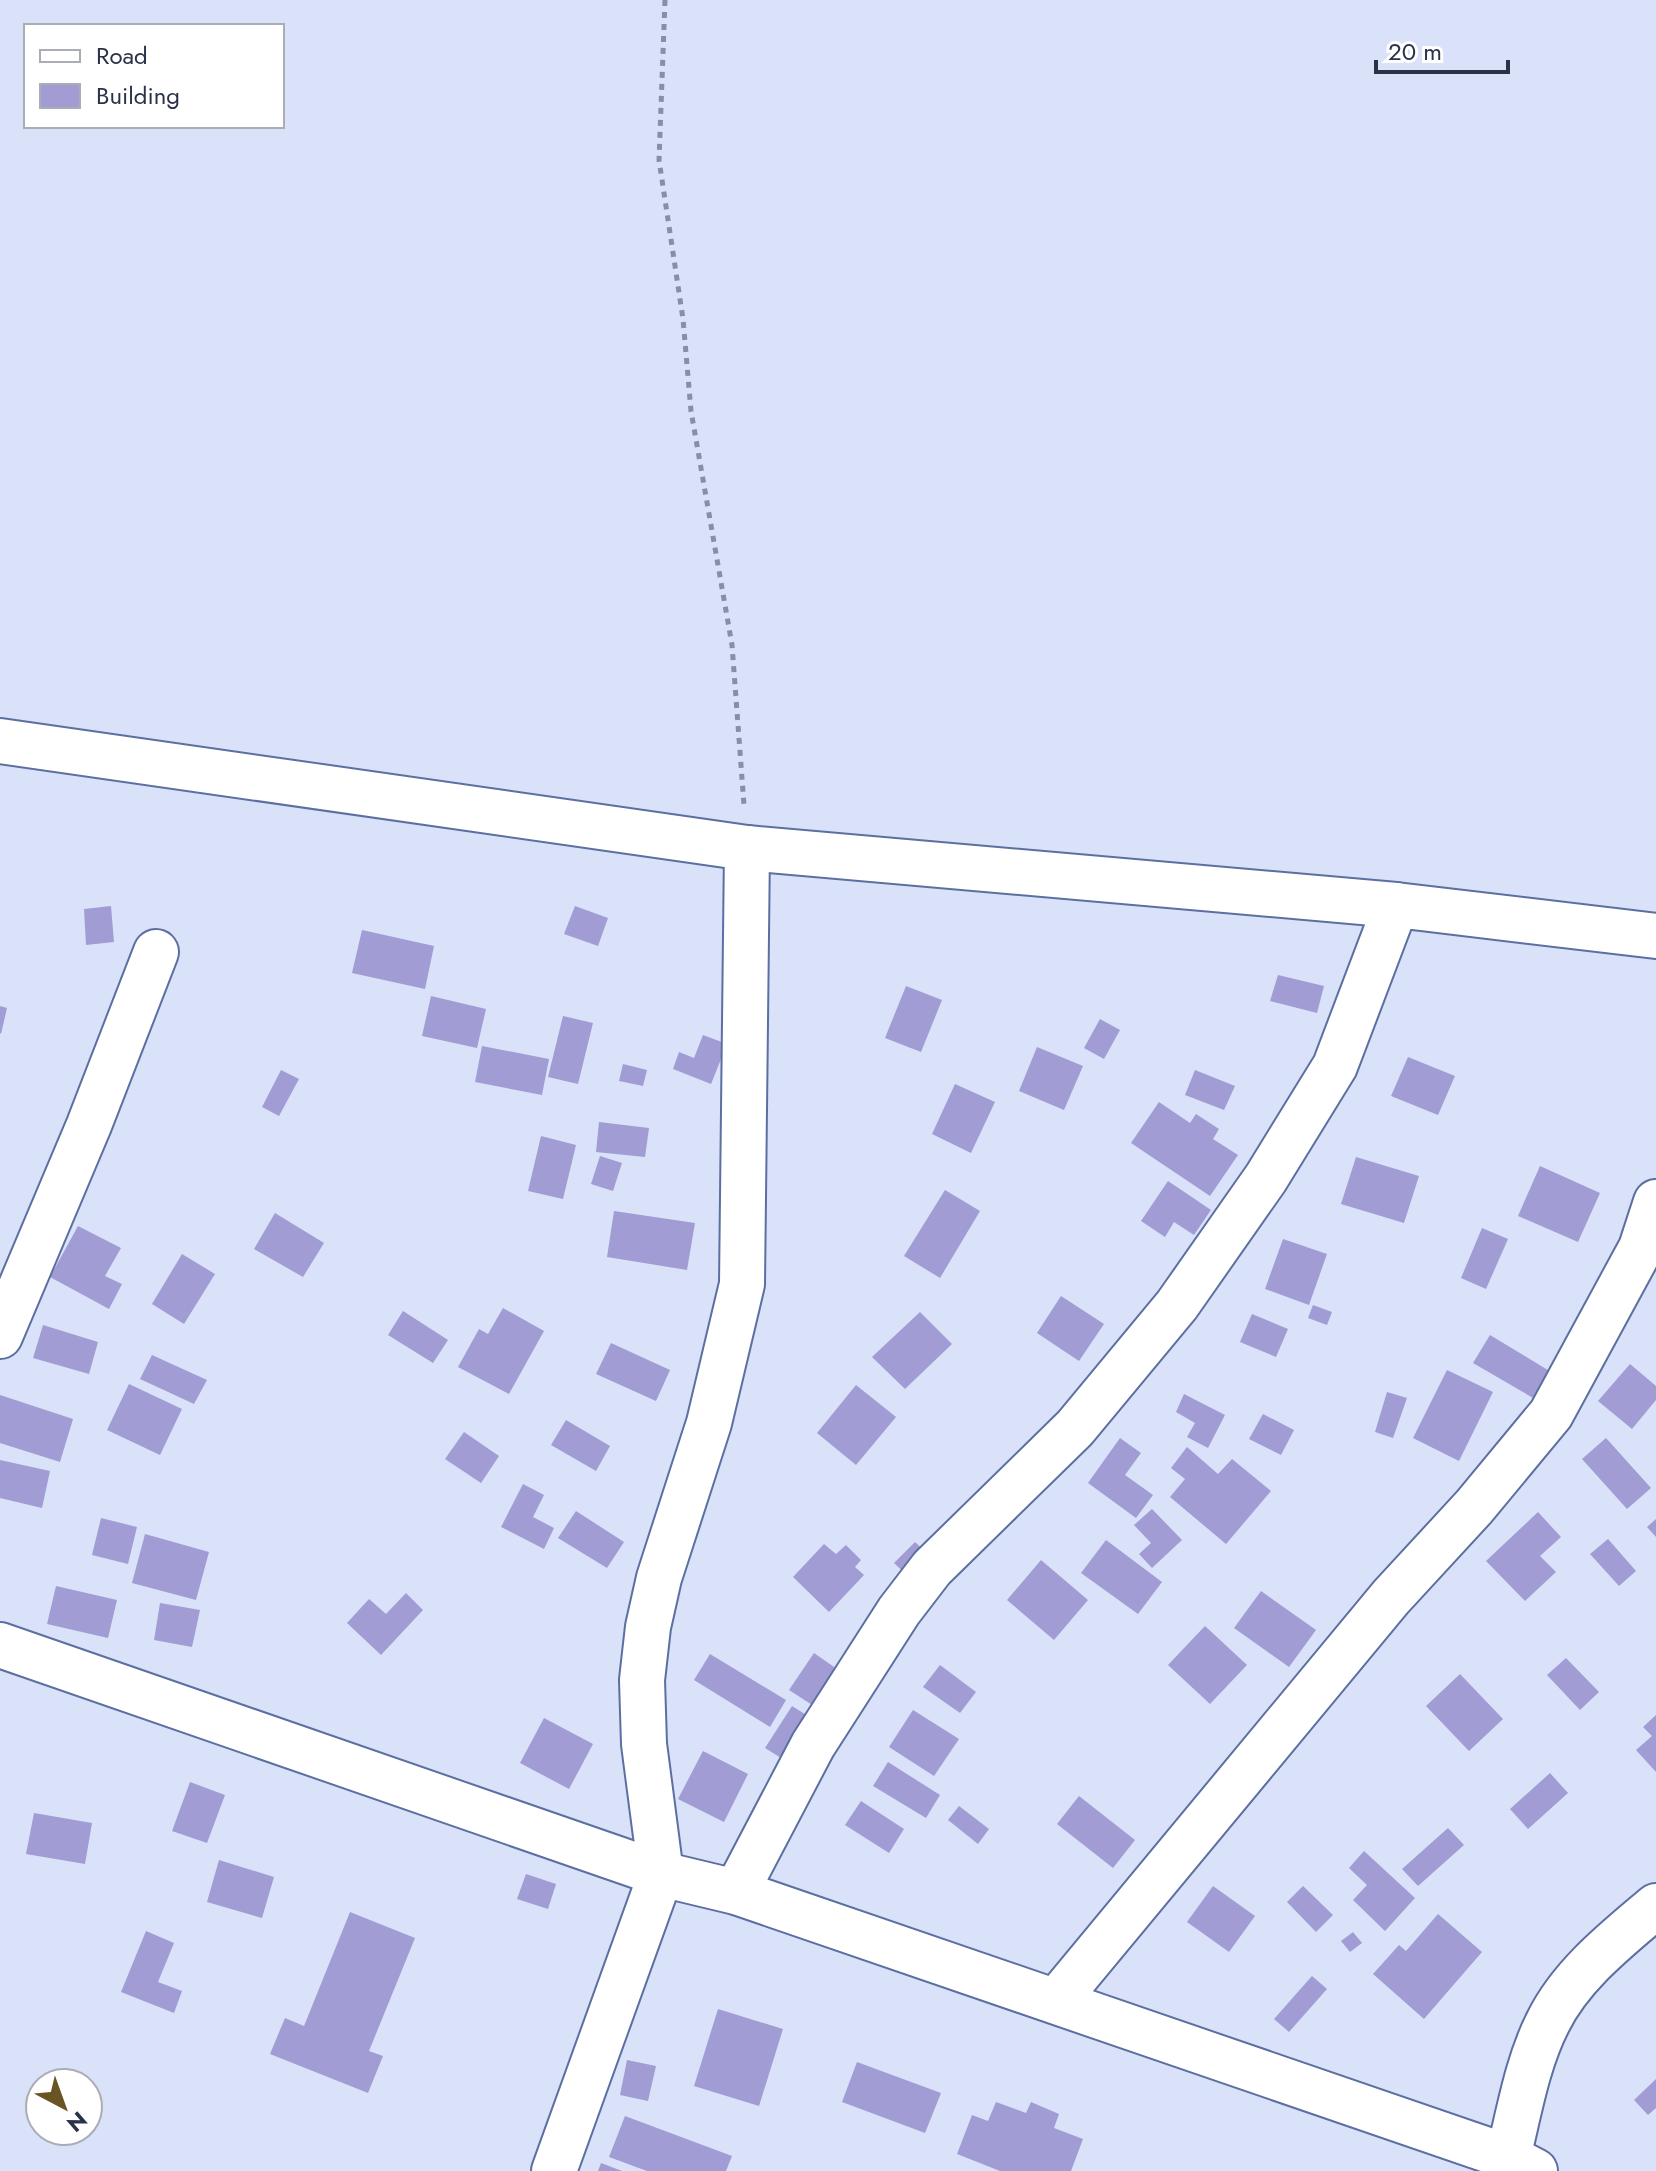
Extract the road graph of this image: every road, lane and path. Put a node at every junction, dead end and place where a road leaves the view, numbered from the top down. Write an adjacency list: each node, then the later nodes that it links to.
1 (665, 0): 3 (path)
2 (0, 741): 3 (street)
3 (747, 848): 4 (street); 10 (street)
4 (1396, 905): 5 (street); 11 (street)
5 (1656, 936)
6 (156, 952): 8 (street)
7 (1656, 1202): 13 (street)
8 (0, 1336)
9 (0, 1645): 10 (street)
10 (661, 1874): 11 (street); 15 (street)
11 (736, 1892): 13 (street)
12 (1656, 1906): 14 (street)
13 (1057, 2000): 14 (street)
14 (1521, 2164)
15 (554, 2171)

